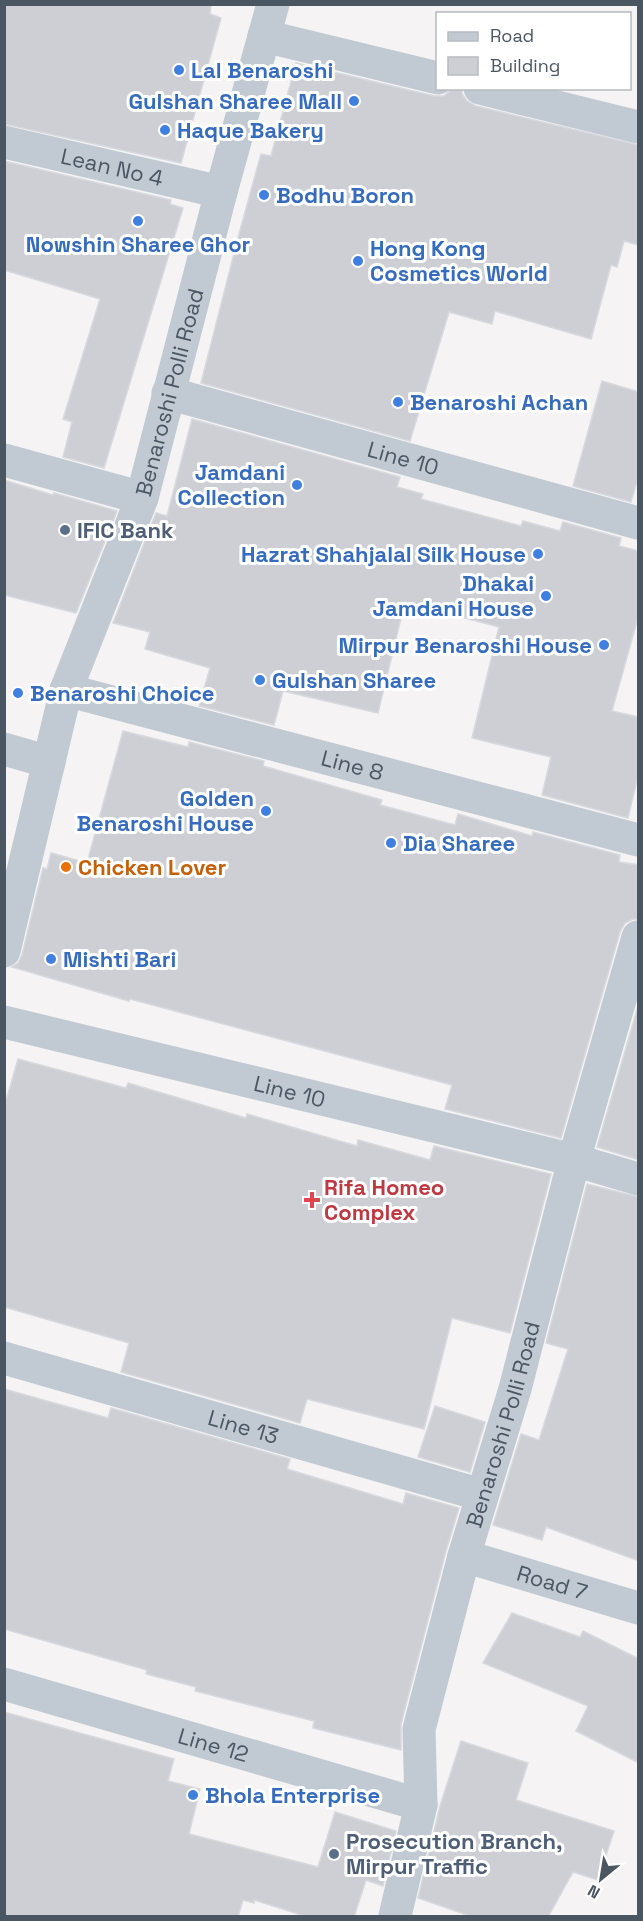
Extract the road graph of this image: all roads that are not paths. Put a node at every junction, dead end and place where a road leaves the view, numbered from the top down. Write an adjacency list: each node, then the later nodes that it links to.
1 (273, 4): 2 (street, Benaroshi Polli Road)
2 (264, 36): 3 (street); 7 (street, Benaroshi Polli Road)
3 (436, 78)
4 (488, 90): 5 (street)
5 (639, 127)
6 (4, 141): 7 (street, Lean No 4)
7 (221, 192): 8 (street, Benaroshi Polli Road)
8 (168, 393): 10 (street, Benaroshi Polli Road); 11 (street, Line 10)
9 (4, 460): 10 (street)
10 (142, 498): 12 (street, Benaroshi Polli Road)
11 (639, 523)
12 (66, 690): 14 (street, Benaroshi Polli Road); 16 (street, Line 8)
13 (4, 749): 14 (street)
14 (49, 762): 15 (street, Benaroshi Polli Road)
15 (17, 840): 18 (street, Benaroshi Polli Road)
16 (639, 840)
17 (639, 937): 20 (street, Benaroshi Polli Road)
18 (4, 951)
19 (4, 1022): 20 (street, Line 10)
20 (574, 1160): 21 (street, Line 10); 23 (street, Benaroshi Polli Road)
21 (639, 1179)
22 (4, 1358): 23 (street, Line 13)
23 (482, 1495): 24 (street, Benaroshi Polli Road)
24 (464, 1556): 25 (street, Road 7); 27 (street, Benaroshi Polli Road)
25 (639, 1608)
26 (4, 1684): 27 (street, Line 12)
27 (420, 1805): 28 (street, Benaroshi Polli Road)
28 (396, 1917)

